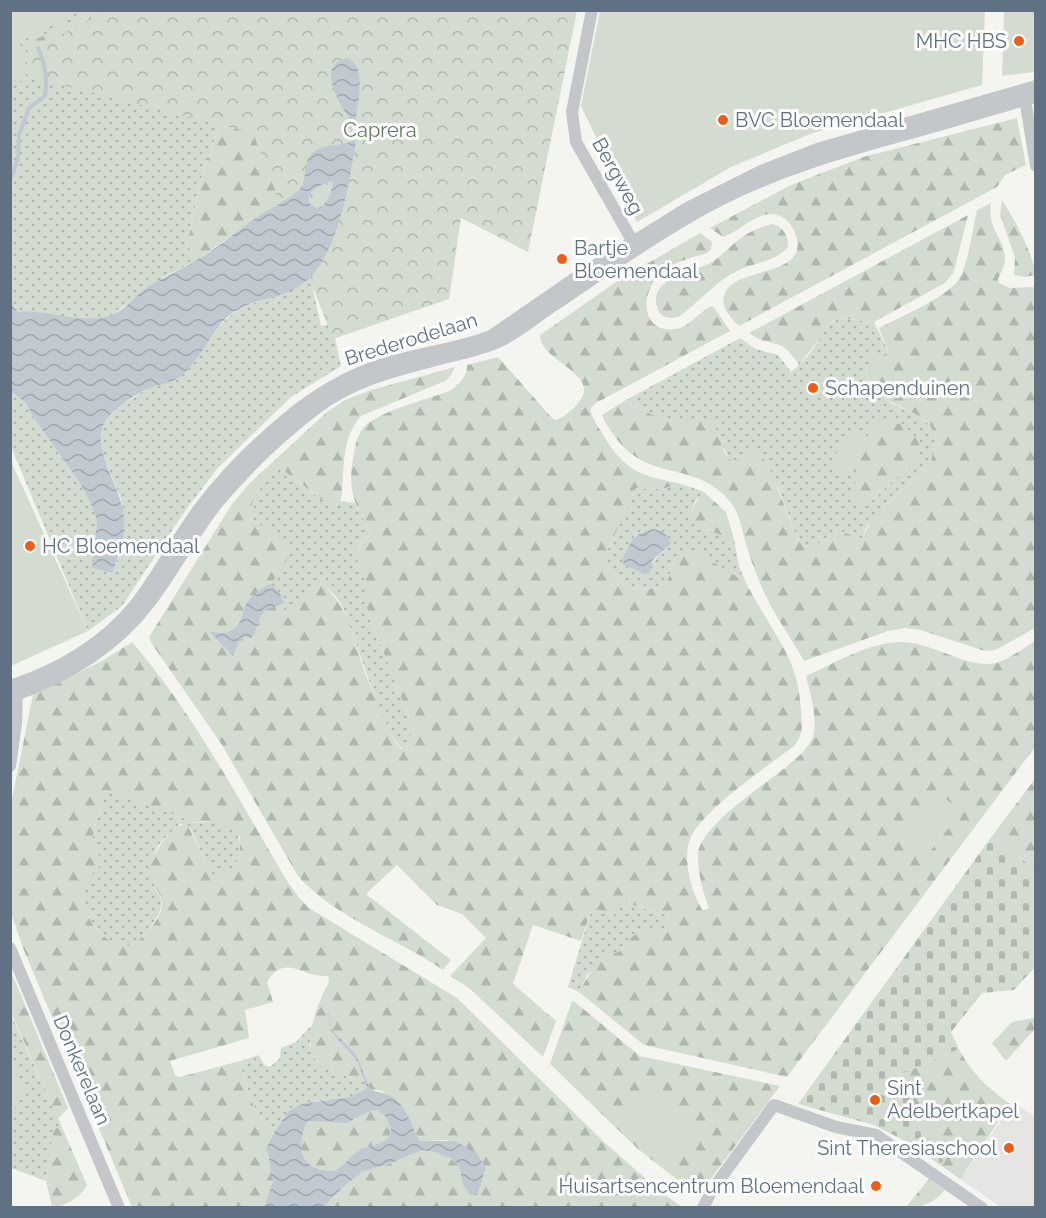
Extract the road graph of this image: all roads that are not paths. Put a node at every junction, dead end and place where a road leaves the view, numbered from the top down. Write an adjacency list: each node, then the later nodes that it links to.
1 (592, 10): 5 (street, Bergweg)
2 (1035, 86): 3 (street, Brederodelaan)
3 (1028, 96): 4 (street); 5 (street, Brederodelaan)
4 (1035, 166)
5 (635, 246): 6 (street, Brederodelaan)
6 (14, 690): 7 (street)
7 (10, 766)
8 (10, 948): 9 (street, Donkerelaan)
9 (114, 1206)
10 (703, 1208): 11 (street)
11 (982, 1208)

